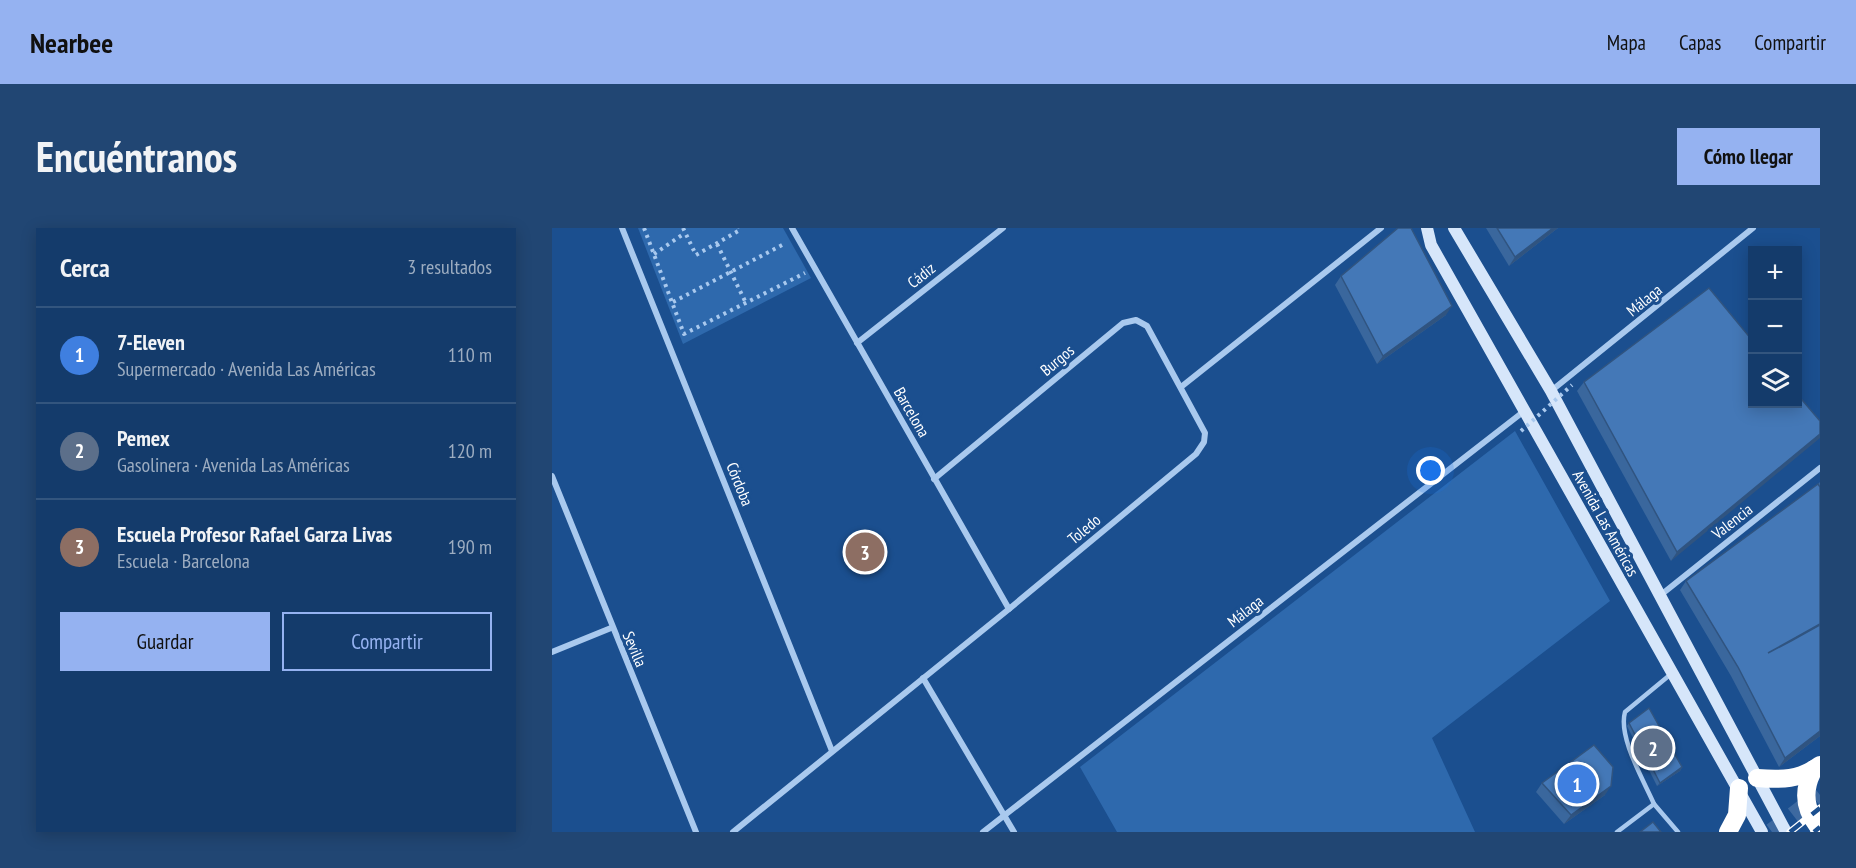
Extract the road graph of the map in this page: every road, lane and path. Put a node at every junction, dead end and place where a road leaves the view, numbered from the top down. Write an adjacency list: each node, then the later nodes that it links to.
1 (622, 228): 35 (street, Córdoba)
2 (644, 228): 15 (path)
3 (739, 228): 13 (path)
4 (792, 228): 20 (street, Barcelona)
5 (1002, 228): 20 (street, Cádiz)
6 (1381, 228): 22 (street)
7 (1427, 228): 24 (main road, Avenida Las Américas)
8 (1454, 228): 23 (main road, Avenida Las Américas)
9 (1753, 228): 23 (street, Málaga)
10 (684, 230): 13 (path); 15 (path)
11 (786, 234): 12 (path)
12 (790, 241): 14 (path); 17 (path)
13 (717, 244): 17 (path)
14 (794, 249)
15 (654, 254): 18 (path)
16 (803, 265): 19 (path)
17 (732, 273): 18 (path); 19 (path)
18 (673, 302): 19 (path)
19 (746, 303)
20 (857, 343): 28 (street, Barcelona)
21 (1572, 385): 25 (path, bridge)
22 (1181, 387): 28 (street, Burgos); 30 (street, Toledo)
23 (1551, 391): 29 (main road, Avenida Las Américas)
24 (1523, 412): 33 (main road, Avenida Las Américas); 40 (street, Málaga)
25 (1521, 430)
26 (1820, 468): 29 (street, Valencia)
27 (552, 476): 31 (street, Sevilla)
28 (934, 479): 30 (street, Barcelona)
29 (1662, 594): 37 (main road, Avenida Las Américas)
30 (1009, 609): 34 (street, Toledo)
31 (611, 628): 32 (street); 42 (street, Sevilla)
32 (552, 652)
33 (1671, 674): 38 (main road, Avenida Las Américas); 39 (lane)
34 (923, 678): 35 (street, Toledo); 40 (street)
35 (832, 751): 43 (street, Toledo)
36 (1817, 767): 37 (highway); 41 (highway)
37 (1756, 778): 50 (main road, Avenida Las Américas)
38 (1739, 788): 48 (highway); 49 (main road, Avenida Las Américas)
39 (1654, 804): 46 (lane); 47 (lane)
40 (1005, 815): 44 (street, Málaga); 45 (street)
41 (1820, 829)
42 (696, 832)
43 (733, 832)
44 (983, 832)
45 (1014, 832)
46 (1617, 832)
47 (1678, 832)
48 (1728, 832)
49 (1762, 832)
50 (1786, 832)

